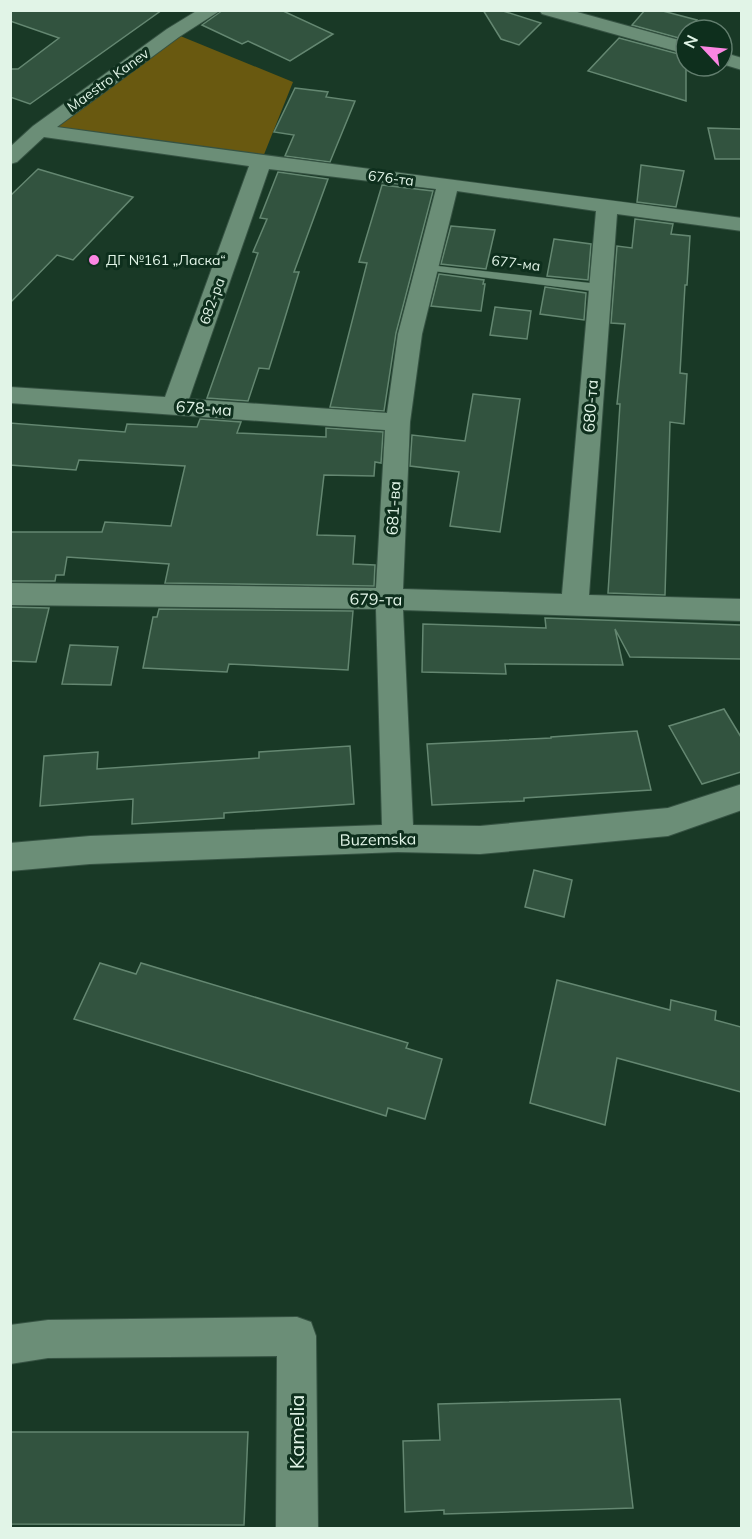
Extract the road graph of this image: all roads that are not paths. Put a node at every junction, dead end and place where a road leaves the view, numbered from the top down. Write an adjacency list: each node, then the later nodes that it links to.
1 (212, 10): 4 (street, Maestro Kanev)
2 (548, 10): 3 (street)
3 (674, 45)
4 (40, 130): 5 (street, Maestro Kanev); 6 (street, 676-та)
5 (10, 158)
6 (261, 162): 7 (street, 676-та); 13 (street, 682-ра)
7 (448, 184): 8 (street, 676-та); 10 (street, 681-ва)
8 (607, 208): 9 (street, 676-та); 11 (street, 680-та)
9 (741, 225)
10 (429, 268): 11 (lane, 677-ма); 14 (street, 681-ва)
11 (599, 288): 17 (street, 680-та)
12 (10, 395): 13 (street, 678-ма)
13 (174, 406): 14 (street, 678-ма)
14 (398, 422): 16 (street, 681-ва)
15 (10, 594): 16 (street, 679-та)
16 (389, 599): 17 (street, 679-та); 20 (street, 681-ва)
17 (575, 604): 18 (street, 679-та)
18 (741, 610)
19 (741, 797): 20 (street, Buzemska)
20 (398, 838): 21 (street, Buzemska)
21 (10, 856)
22 (10, 1345): 23 (street, Kamelia)
23 (297, 1528)

